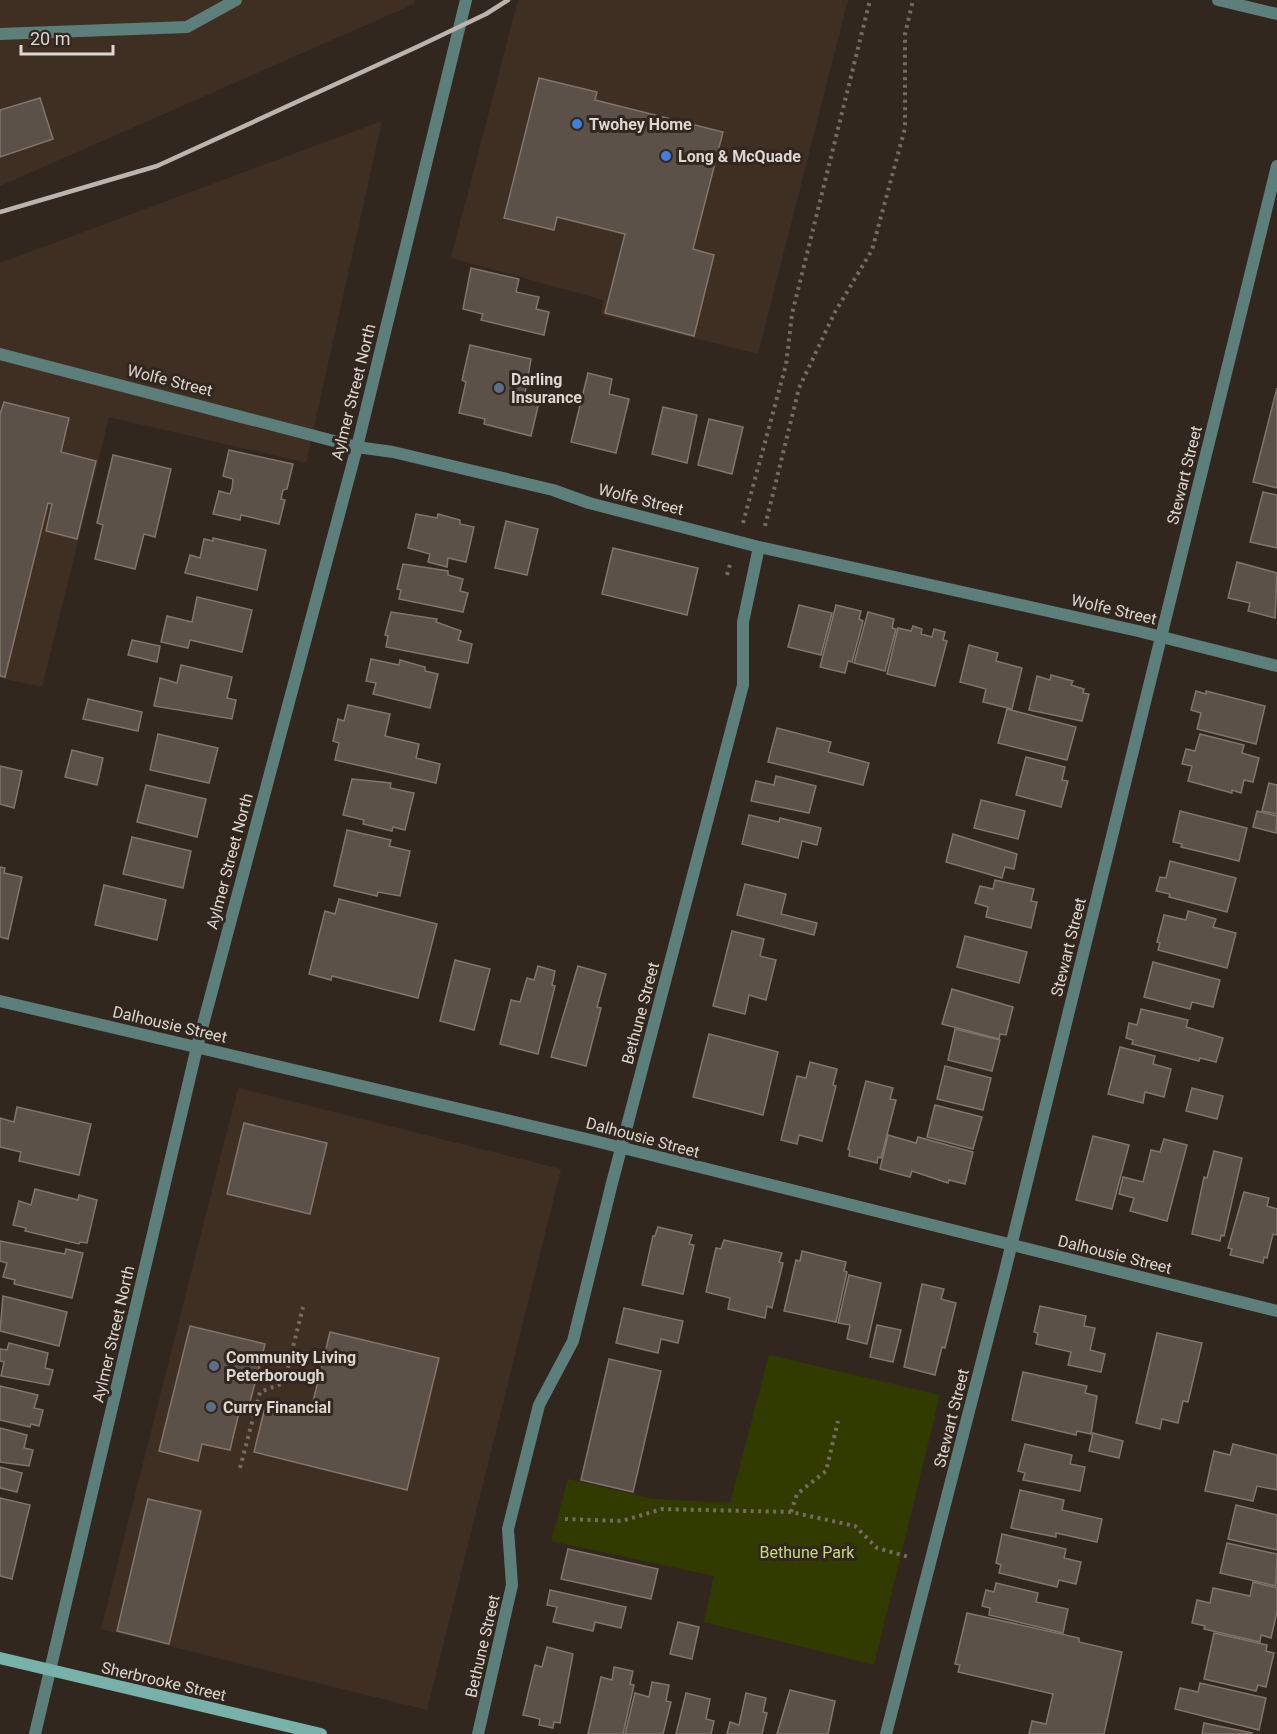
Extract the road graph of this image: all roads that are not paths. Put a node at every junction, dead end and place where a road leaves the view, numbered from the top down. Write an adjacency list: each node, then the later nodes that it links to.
1 (236, 0): 5 (street)
2 (466, 0): 8 (street, Aylmer Street North)
3 (1218, 0): 4 (street)
4 (1277, 14)
5 (0, 34)
6 (1277, 166): 10 (street, Stewart Street)
7 (0, 354): 8 (street, Wolfe Street)
8 (357, 447): 9 (street, Wolfe Street); 13 (street, Aylmer Street North)
9 (759, 547): 10 (street, Wolfe Street); 14 (street, Bethune Street)
10 (1161, 636): 11 (street, Wolfe Street); 15 (street, Stewart Street)
11 (1277, 666)
12 (0, 1001): 13 (street, Dalhousie Street)
13 (197, 1047): 14 (street, Dalhousie Street); 18 (street, Aylmer Street North)
14 (621, 1148): 15 (street, Dalhousie Street); 21 (street, Bethune Street)
15 (1012, 1246): 16 (street, Dalhousie Street); 22 (street, Stewart Street)
16 (1277, 1311)
17 (0, 1658): 18 (main road, Sherbrooke Street)
18 (51, 1671): 19 (street, Aylmer Street North); 20 (main road, Sherbrooke Street)
19 (35, 1734)
20 (321, 1734)
21 (478, 1734)
22 (886, 1734)

